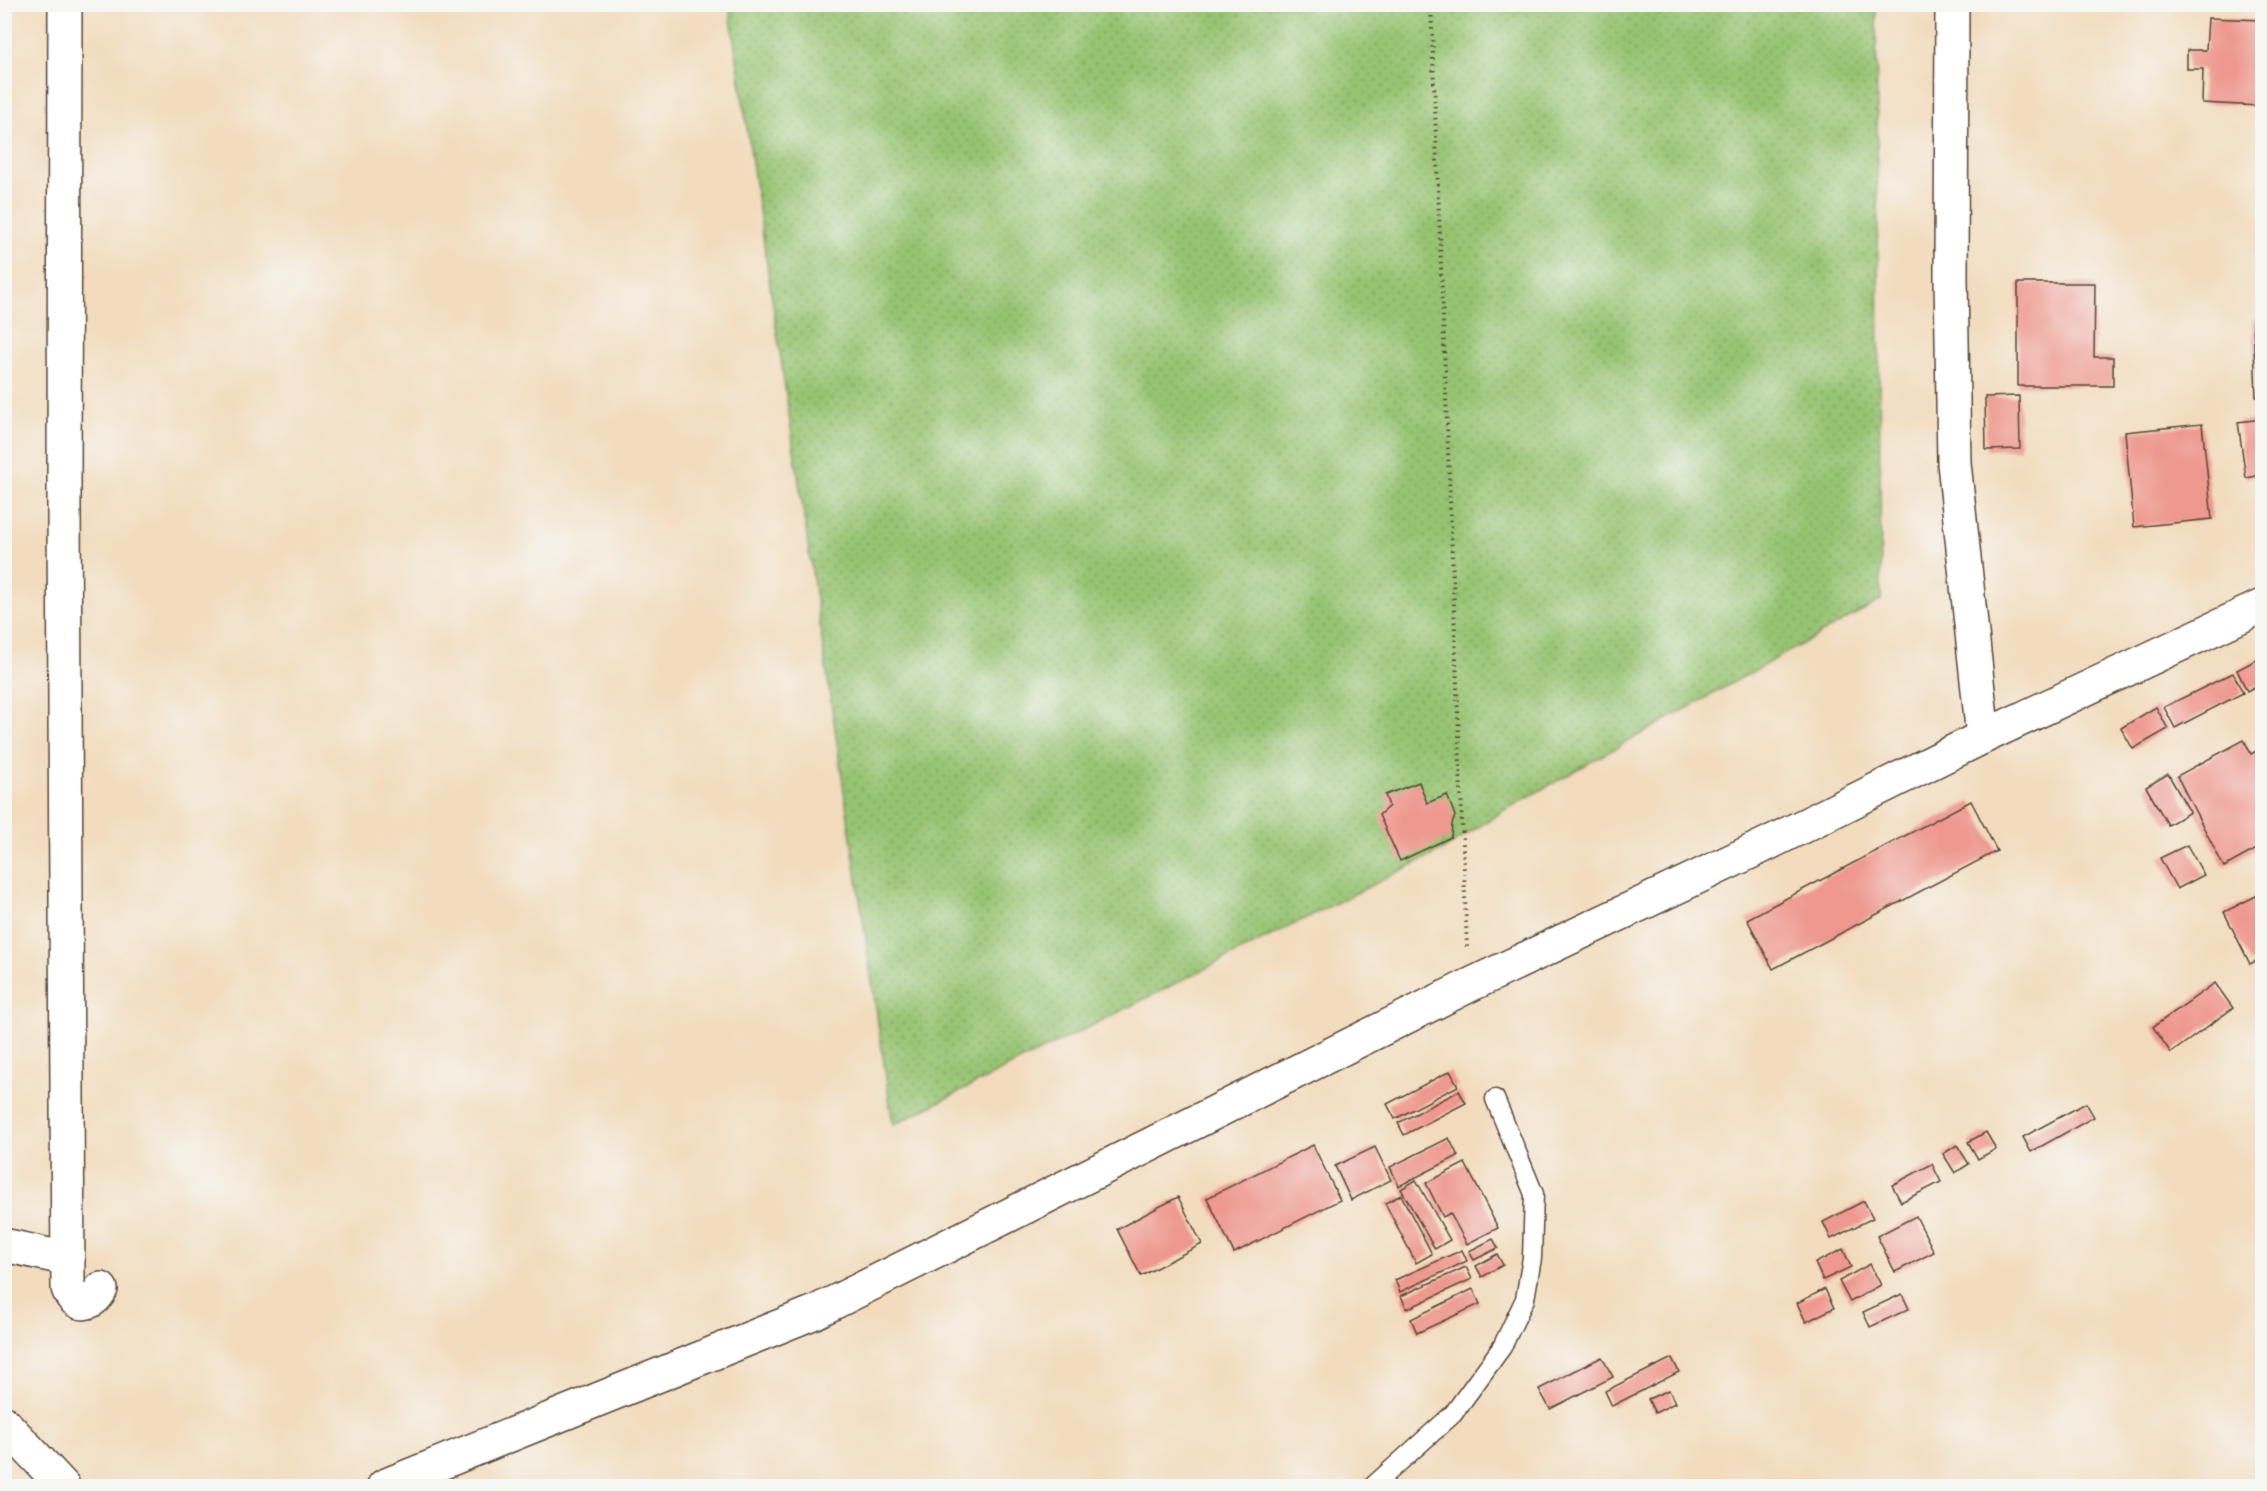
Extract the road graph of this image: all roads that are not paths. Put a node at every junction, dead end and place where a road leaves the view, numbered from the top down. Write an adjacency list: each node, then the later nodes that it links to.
1 (65, 4): 7 (street)
2 (1952, 4): 4 (street)
3 (2262, 606): 4 (street)
4 (1983, 737): 11 (street)
5 (1495, 1099): 12 (lane)
6 (4, 1245): 7 (street)
7 (68, 1259): 8 (street)
8 (101, 1289)
9 (4, 1423): 10 (street)
10 (63, 1486)
11 (384, 1486)
12 (1373, 1486)

